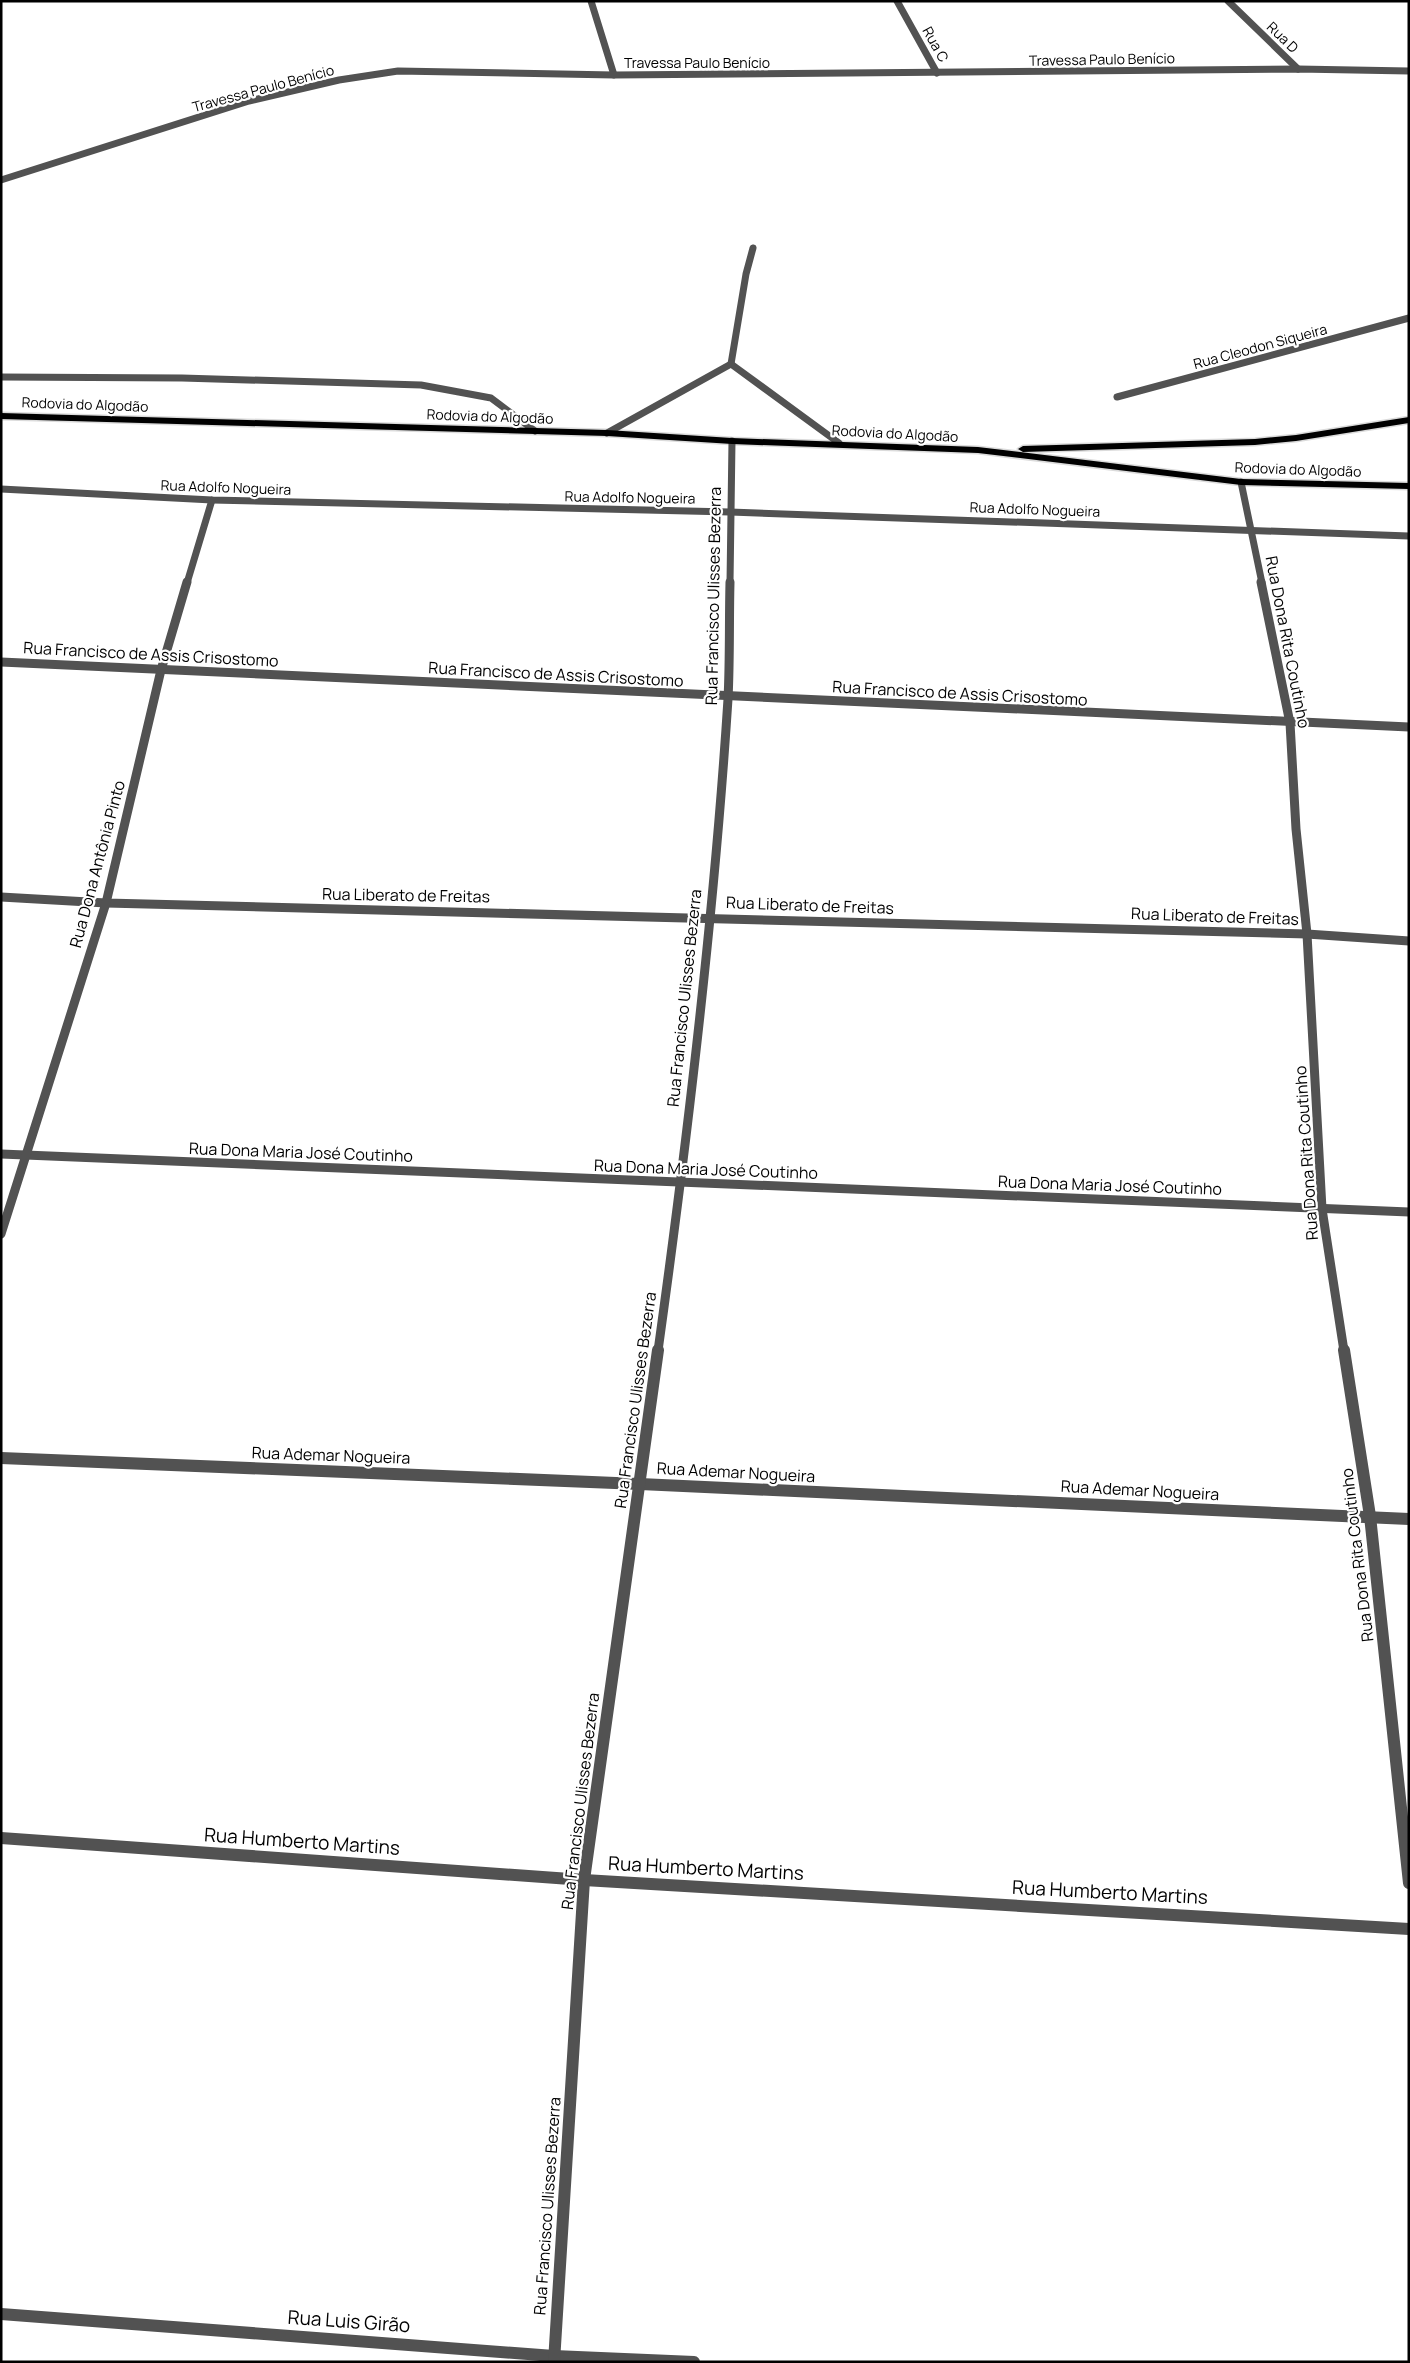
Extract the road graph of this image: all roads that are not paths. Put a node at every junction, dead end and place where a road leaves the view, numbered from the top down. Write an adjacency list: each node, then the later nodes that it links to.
1 (591, 1): 7 (street)
2 (897, 1): 6 (street, Rua C)
3 (1228, 1): 4 (street, Rua D)
4 (1298, 69): 5 (street, Travessa Paulo Benício); 6 (street, Travessa Paulo Benício)
5 (1409, 71)
6 (937, 73): 7 (street, Travessa Paulo Benício)
7 (614, 75): 8 (street, Travessa Paulo Benício)
8 (1, 180)
9 (753, 248): 11 (street)
10 (1409, 318): 13 (street, Rua Cleodon Siqueira)
11 (731, 364): 17 (street); 19 (street)
12 (1, 377): 16 (street)
13 (1118, 398)
14 (1, 416): 16 (main road, Rodovia do Algodão)
15 (1409, 420): 20 (main road, Rodovia do Algodão)
16 (535, 430): 17 (main road, Rodovia do Algodão)
17 (607, 433): 18 (main road, Rodovia do Algodão)
18 (732, 441): 19 (main road, Rodovia do Algodão); 25 (street, Rua Francisco Ulisses Bezerra)
19 (839, 443): 20 (main road, Rodovia do Algodão)
20 (978, 450): 21 (main road, Rodovia do Algodão)
21 (1241, 482): 22 (main road, Rodovia do Algodão); 26 (street, Rua Dona Rita Coutinho)
22 (1409, 486)
23 (1, 489): 24 (street, Rua Adolfo Nogueira)
24 (212, 500): 25 (street, Rua Adolfo Nogueira); 29 (street, Rua Dona Antônia Pinto)
25 (730, 512): 26 (street, Rua Adolfo Nogueira); 30 (street, Rua Francisco Ulisses Bezerra)
26 (1251, 529): 27 (street, Rua Adolfo Nogueira); 31 (street, Rua Dona Rita Coutinho)
27 (1409, 536)
28 (1, 662): 29 (street, Rua Francisco de Assis Crisostomo)
29 (161, 670): 30 (street, Rua Francisco de Assis Crisostomo); 34 (street, Rua Dona Antônia Pinto)
30 (728, 696): 31 (street, Rua Francisco de Assis Crisostomo); 35 (street, Rua Francisco Ulisses Bezerra)
31 (1290, 723): 32 (street, Rua Francisco de Assis Crisostomo); 36 (street, Rua Dona Rita Coutinho)
32 (1409, 727)
33 (1, 897): 34 (street, Rua Liberato de Freitas)
34 (106, 902): 35 (street, Rua Liberato de Freitas); 39 (street, Rua Dona Antônia Pinto)
35 (710, 917): 36 (street, Rua Liberato de Freitas); 40 (street, Rua Francisco Ulisses Bezerra)
36 (1306, 934): 37 (street, Rua Liberato de Freitas); 41 (street, Rua Dona Rita Coutinho)
37 (1409, 941)
38 (1, 1154): 39 (street, Rua Dona Maria José Coutinho)
39 (26, 1155): 40 (street, Rua Dona Maria José Coutinho); 43 (street, Rua Dona Antônia Pinto)
40 (681, 1183): 41 (street, Rua Dona Maria José Coutinho); 45 (street, Rua Francisco Ulisses Bezerra)
41 (1322, 1209): 42 (street, Rua Dona Maria José Coutinho); 46 (street, Rua Dona Rita Coutinho)
42 (1409, 1212)
43 (1, 1234)
44 (1, 1458): 45 (street, Rua Ademar Nogueira)
45 (640, 1484): 46 (street, Rua Ademar Nogueira); 49 (street, Rua Francisco Ulisses Bezerra)
46 (1370, 1516): 47 (street, Rua Ademar Nogueira); 50 (street, Rua Dona Rita Coutinho)
47 (1409, 1519)
48 (1, 1838): 49 (street, Rua Humberto Martins)
49 (584, 1880): 51 (street, Rua Humberto Martins); 53 (street, Rua Francisco Ulisses Bezerra)
50 (1409, 1882)
51 (1409, 1929)
52 (1, 2314): 53 (street, Rua Luis Girão)
53 (554, 2359): 54 (street, Rua Luis Girão)
54 (694, 2362)

